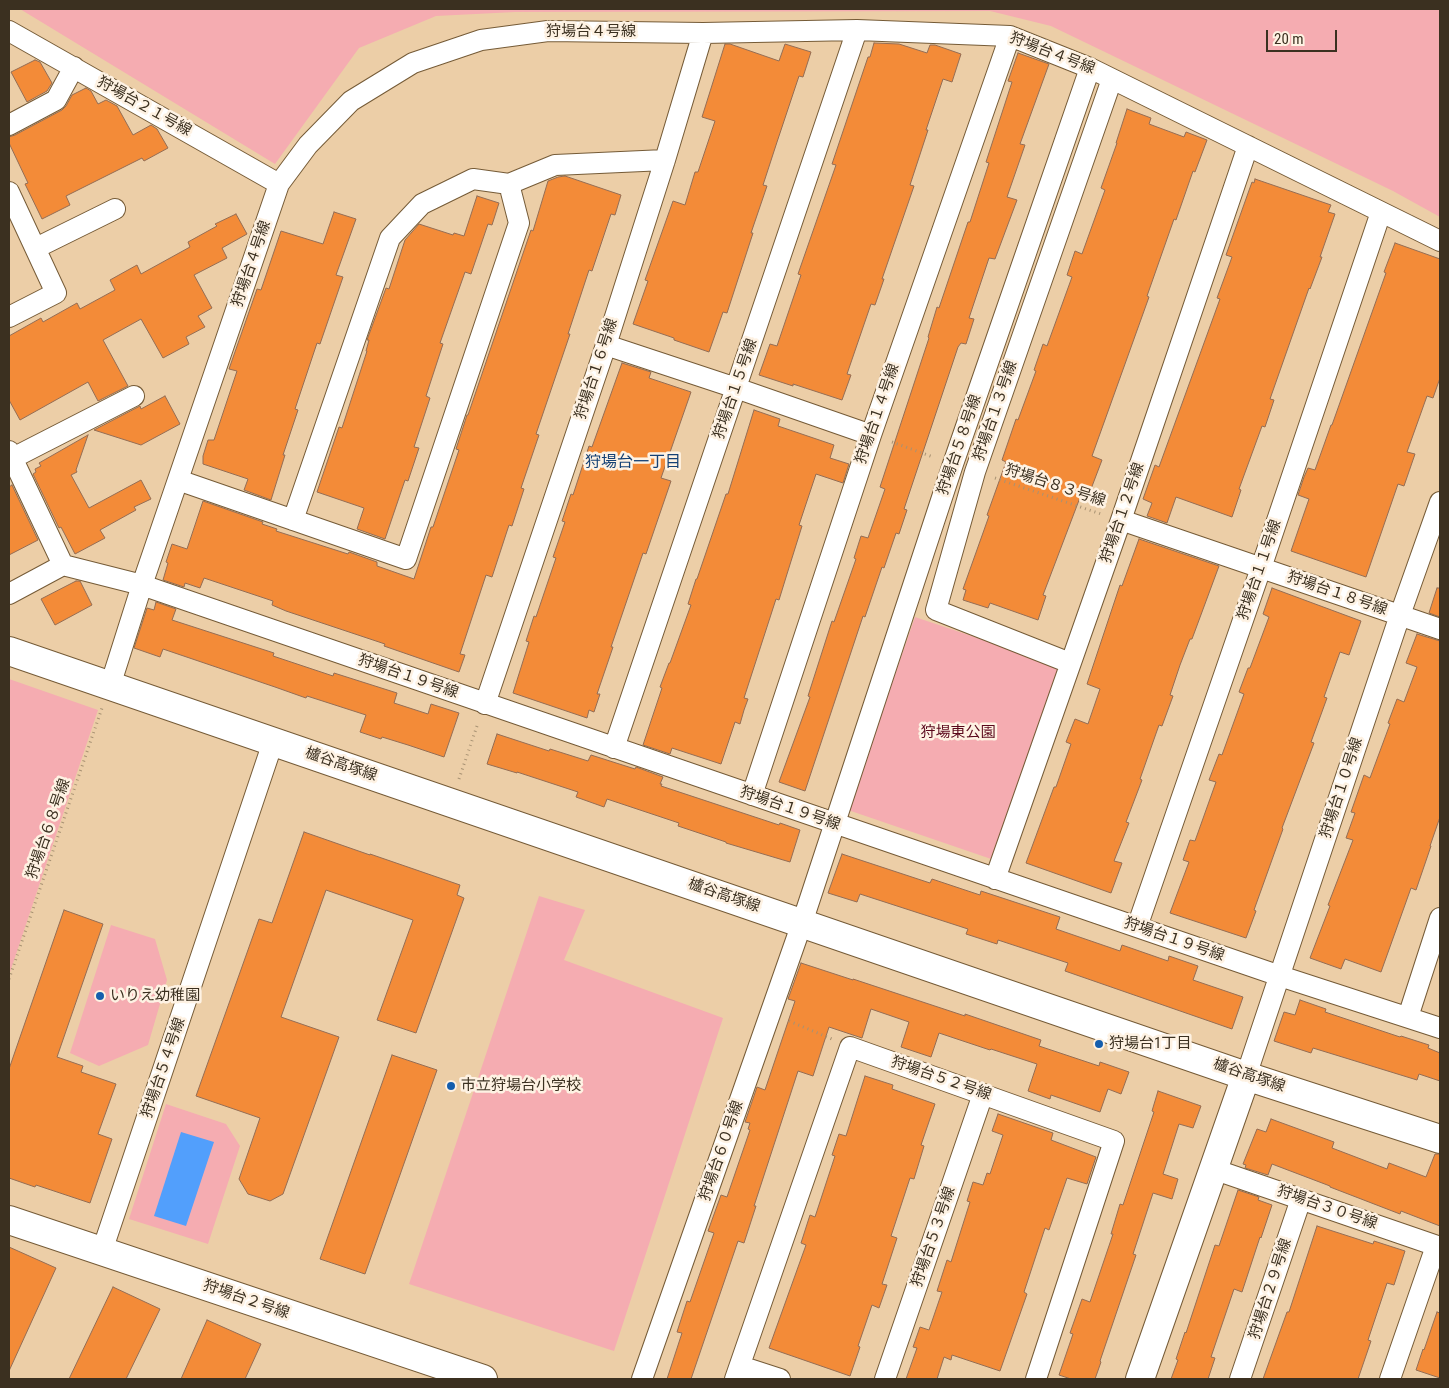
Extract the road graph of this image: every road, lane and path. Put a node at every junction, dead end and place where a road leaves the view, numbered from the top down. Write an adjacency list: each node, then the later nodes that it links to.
1 (857, 30): 3 (street, 狩場台４号線); 4 (street, 狩場台４号線); 20 (street, 狩場台１５号線)
2 (9, 31): 5 (street, 狩場台２１号線)
3 (704, 33): 10 (street, 狩場台１６号線); 11 (street, 狩場台４号線)
4 (1010, 36): 6 (street, 狩場台４号線); 22 (street, 狩場台１４号線)
5 (74, 67): 8 (street); 11 (street, 狩場台２１号線)
6 (1090, 68): 7 (street, 狩場台４号線); 24 (street, 狩場台５８号線)
7 (1112, 79): 9 (street, 狩場台４号線); 25 (street, 狩場台１３号線)
8 (9, 125)
9 (1248, 146): 15 (street, 狩場台４号線); 29 (street, 狩場台１２号線)
10 (665, 160): 12 (street); 19 (street, 狩場台１６号線)
11 (279, 184): 26 (street, 狩場台４号線)
12 (509, 184): 28 (street); 28 (street)
13 (9, 192): 17 (street)
14 (115, 208): 17 (street)
15 (1381, 212): 16 (street, 狩場台４号線); 31 (street, 狩場台１１号線)
16 (1440, 241)
17 (36, 248): 18 (street)
18 (9, 317)
19 (606, 345): 20 (street); 39 (street, 狩場台１６号線)
20 (736, 388): 22 (street); 41 (street, 狩場台１５号線)
21 (134, 396): 23 (street)
22 (870, 434): 24 (path); 42 (street, 狩場台１４号線)
23 (10, 456): 30 (street)
24 (953, 464): 44 (street, 狩場台５８号線)
25 (975, 472): 29 (path, 狩場台８３号線); 37 (street, 狩場台１３号線)
26 (178, 480): 28 (street); 32 (street, 狩場台４号線)
27 (1440, 502): 34 (street, 狩場台１０号線)
28 (293, 520)
29 (1120, 520): 31 (street, 狩場台１８号線); 37 (street, 狩場台１２号線)
30 (63, 565): 32 (street, 狩場台１９号線); 33 (street)
31 (1261, 568): 34 (street, 狩場台１８号線); 48 (street, 狩場台１１号線)
32 (142, 585): 38 (street, 狩場台４号線); 39 (street, 狩場台１９号線)
33 (9, 594)
34 (1400, 615): 35 (street, 狩場台１８号線); 49 (street, 狩場台１０号線)
35 (1440, 629)
36 (9, 651): 38 (street, 櫨谷高塚線)
37 (1070, 663): 45 (street, 狩場台１２号線)
38 (110, 686): 40 (street, 櫨谷高塚線); 50 (path, 狩場台６８号線)
39 (485, 704): 41 (street, 狩場台１９号線); 43 (path)
40 (273, 742): 43 (street, 櫨谷高塚線); 62 (street, 狩場台５４号線)
41 (614, 748): 42 (street, 狩場台１９号線)
42 (752, 795): 44 (street, 狩場台１９号線)
43 (451, 803): 47 (street, 櫨谷高塚線)
44 (834, 824): 45 (street, 狩場台１９号線); 47 (street, 狩場台５８号線)
45 (995, 879): 48 (street, 狩場台１９号線)
46 (1440, 918): 52 (street)
47 (802, 923): 51 (street, 狩場台６０号線); 55 (street, 櫨谷高塚線)
48 (1137, 927): 49 (street, 狩場台１９号線)
49 (1280, 976): 52 (street, 狩場台１９号線); 55 (street, 狩場台１０号線)
50 (9, 979)
51 (770, 1013): 54 (path); 65 (street, 狩場台６０号線)
52 (1408, 1018): 53 (street, 狩場台１９号線)
53 (1440, 1028)
54 (850, 1047): 56 (street, 狩場台５２号線); 63 (street)
55 (1246, 1076): 57 (street, 櫨谷高塚線); 58 (street)
56 (983, 1094): 67 (street, 狩場台５３号線); 68 (street, 狩場台５２号線)
57 (1440, 1139)
58 (1214, 1169): 59 (street, 狩場台３０号線); 69 (street)
59 (1301, 1199): 61 (street, 狩場台３０号線); 70 (street, 狩場台２９号線)
60 (9, 1220): 62 (street, 狩場台２号線)
61 (1438, 1247): 71 (street)
62 (102, 1251): 64 (street, 狩場台２号線)
63 (737, 1373): 66 (street)
64 (483, 1379)
65 (642, 1379)
66 (780, 1379)
67 (885, 1379)
68 (1036, 1379)
69 (1140, 1379)
70 (1240, 1379)
71 (1390, 1379)

